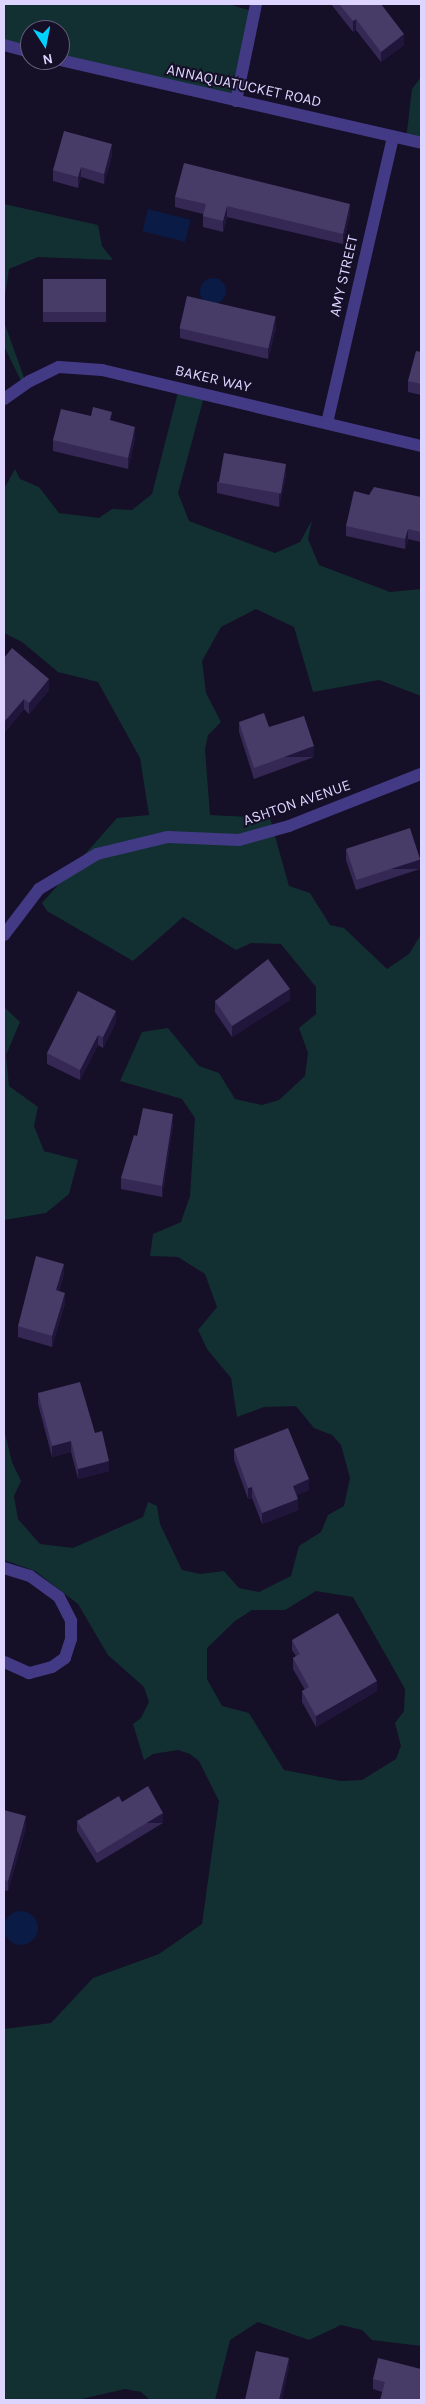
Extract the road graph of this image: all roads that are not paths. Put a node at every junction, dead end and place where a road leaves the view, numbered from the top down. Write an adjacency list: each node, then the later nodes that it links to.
1 (256, 4): 5 (street)
2 (4, 45): 3 (street)
3 (20, 49)
4 (70, 62): 5 (street, ANNAQUATUCKET ROAD)
5 (236, 101): 6 (street, ANNAQUATUCKET ROAD)
6 (392, 136): 7 (street, ANNAQUATUCKET ROAD); 9 (street, AMY STREET)
7 (421, 143)
8 (4, 399): 9 (street, BAKER WAY)
9 (327, 423): 10 (street, BAKER WAY)
10 (421, 446)
11 (421, 774): 12 (street, ASHTON AVENUE)
12 (4, 935)
13 (4, 1568): 14 (street)
14 (4, 1662)

